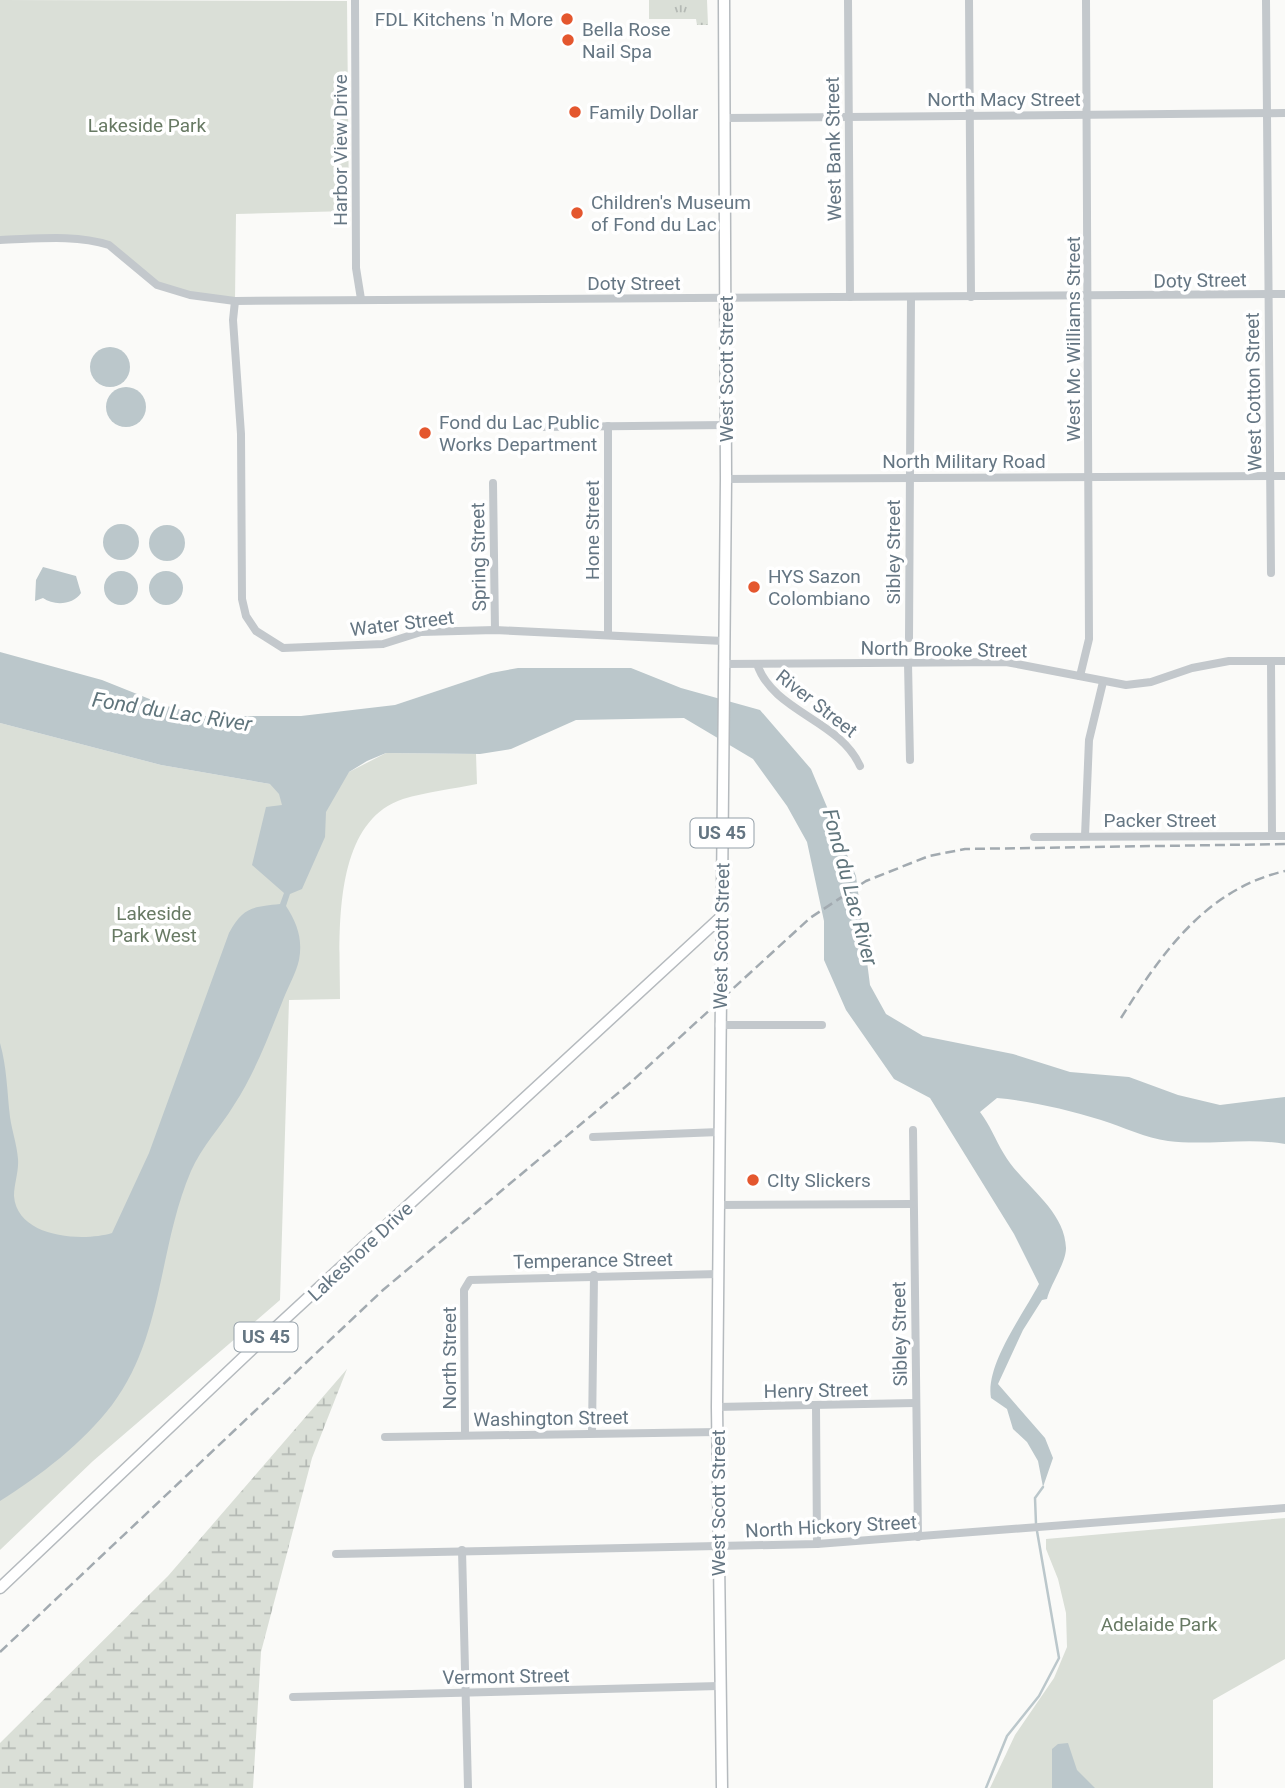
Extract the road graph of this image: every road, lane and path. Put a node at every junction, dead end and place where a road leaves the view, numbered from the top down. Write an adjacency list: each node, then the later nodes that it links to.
1 (355, 0): 20 (street, Harbor View Drive)
2 (724, 0): 12 (main road, West Scott Street / US 45)
3 (848, 0): 11 (street, West Bank Street)
4 (968, 0): 10 (street)
5 (1086, 0): 8 (street, West Mc Williams Street)
6 (1266, 0): 9 (street, West Cotton Street)
7 (1285, 113): 9 (street, North Macy Street)
8 (1086, 114): 9 (street, North Macy Street); 10 (street, North Macy Street); 18 (street, West Mc Williams Street)
9 (1267, 114): 15 (street, West Cotton Street)
10 (970, 115): 11 (street, North Macy Street); 17 (street)
11 (849, 116): 12 (street, North Macy Street); 16 (street, West Bank Street)
12 (724, 118): 21 (main road, West Scott Street / US 45)
13 (0, 240): 22 (street, Doty Street)
14 (1285, 294): 15 (street, Doty Street)
15 (1267, 295): 18 (street, Doty Street); 27 (street, West Cotton Street)
16 (850, 297): 19 (street, Doty Street); 21 (street, Doty Street)
17 (971, 297): 18 (street, Doty Street); 19 (street, Doty Street)
18 (1090, 297): 29 (street, West Mc Williams Street)
19 (911, 298): 26 (street, Sibley Street)
20 (361, 299): 21 (street, Doty Street); 22 (street, Doty Street)
21 (726, 299): 23 (main road, West Scott Street / US 45)
22 (234, 301): 33 (street, Water Street)
23 (726, 425): 24 (street); 30 (main road, West Scott Street / US 45)
24 (608, 426): 25 (street); 34 (street, Hone Street)
25 (540, 427)
26 (909, 476): 29 (street, North Military Road); 30 (street, North Military Road); 35 (street, Sibley Street)
27 (1269, 476): 28 (street, North Military Road); 29 (street, North Military Road); 32 (street, West Cotton Street)
28 (1285, 476)
29 (1089, 477): 42 (street, West Mc Williams Street)
30 (726, 478): 36 (main road, West Scott Street / US 45)
31 (493, 483): 33 (street, Spring Street)
32 (1271, 573)
33 (495, 630): 34 (street, Water Street)
34 (608, 635): 36 (street, Water Street)
35 (909, 638)
36 (723, 641): 40 (main road, West Scott Street / US 45)
37 (1271, 661): 38 (street, North Brooke Street); 43 (street, North Brooke Street); 48 (street)
38 (1285, 661)
39 (908, 663): 41 (street, North Brooke Street); 42 (street, North Brooke Street); 44 (street)
40 (723, 664): 41 (street, North Brooke Street); 50 (main road, West Scott Street / US 45)
41 (757, 664): 45 (street, River Street)
42 (1080, 676): 43 (street, North Brooke Street)
43 (1103, 682): 47 (street)
44 (910, 760)
45 (860, 766)
46 (1034, 836): 47 (street, Packer Street)
47 (1086, 836): 48 (street, Packer Street)
48 (1272, 836): 49 (street, Packer Street)
49 (1285, 836)
50 (721, 917): 51 (main road, West Scott Street); 74 (main road, Lakeshore Drive / US 45)
51 (719, 1025): 52 (street); 54 (main road, West Scott Street)
52 (822, 1025)
53 (913, 1130): 57 (street, Sibley Street)
54 (719, 1132): 55 (street); 56 (main road, West Scott Street)
55 (593, 1137)
56 (718, 1205): 57 (street); 58 (main road, West Scott Street)
57 (912, 1205): 61 (street, Sibley Street)
58 (719, 1274): 59 (street, Temperance Street); 63 (main road, West Scott Street)
59 (594, 1275): 60 (street, Temperance Street); 64 (street)
60 (468, 1281): 66 (street, North Street)
61 (915, 1403): 62 (street, Henry Street); 69 (street, Sibley Street)
62 (816, 1406): 63 (street, Henry Street); 70 (street)
63 (717, 1408): 65 (main road, West Scott Street)
64 (592, 1432): 65 (street, Washington Street); 66 (street, Washington Street)
65 (718, 1432): 71 (main road, West Scott Street)
66 (465, 1436): 67 (street, Washington Street)
67 (385, 1437)
68 (1285, 1508): 69 (street, North Hickory Street)
69 (918, 1538): 70 (street, North Hickory Street)
70 (817, 1544): 71 (street, North Hickory Street)
71 (718, 1548): 72 (street, North Hickory Street); 75 (main road, West Scott Street)
72 (462, 1550): 73 (street, North Hickory Street); 76 (street)
73 (336, 1554)
74 (0, 1587)
75 (719, 1686): 76 (street, Vermont Street); 79 (main road, West Scott Street)
76 (466, 1692): 77 (street, Vermont Street); 78 (street)
77 (293, 1697)
78 (468, 1788)
79 (722, 1788)

